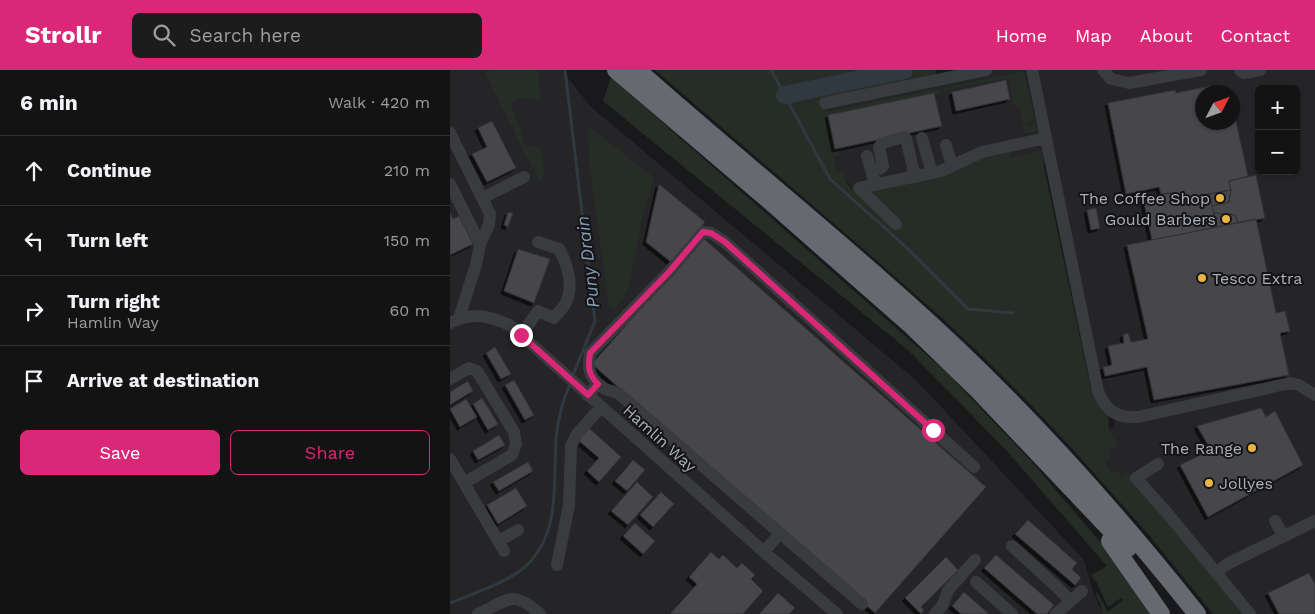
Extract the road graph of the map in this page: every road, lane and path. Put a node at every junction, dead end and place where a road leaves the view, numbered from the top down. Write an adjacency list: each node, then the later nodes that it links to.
1 (616, 70): 9 (highway)
2 (986, 70): 8 (street)
3 (1032, 70): 13 (street)
4 (1103, 70): 5 (street)
5 (1201, 70)
6 (1240, 70): 7 (street)
7 (1260, 70)
8 (972, 72): 10 (street)
9 (638, 77): 40 (highway); 41 (highway)
10 (825, 103)
11 (450, 136): 23 (street)
12 (922, 138): 18 (street)
13 (1046, 138): 16 (street); 32 (street)
14 (946, 145): 16 (street)
15 (867, 156): 17 (street)
16 (952, 166): 18 (street)
17 (872, 171): 20 (street); 22 (street)
18 (932, 173): 20 (street)
19 (524, 177): 23 (street)
20 (915, 177): 22 (street)
21 (450, 184): 26 (street)
22 (876, 184): 24 (street)
23 (482, 198): 26 (street)
24 (896, 224)
25 (538, 242): 28 (street)
26 (480, 244): 27 (street)
27 (454, 321): 28 (street, Hamlin Way)
28 (521, 335): 31 (street, Hamlin Way)
29 (450, 379): 39 (street)
30 (598, 384): 31 (street); 34 (street); 38 (street)
31 (588, 395): 33 (street, Hamlin Way)
32 (1315, 395)
33 (600, 407): 36 (street, Hamlin Way); 51 (street)
34 (679, 446): 36 (street); 45 (street)
35 (450, 459): 39 (street)
36 (663, 463): 48 (street, Hamlin Way)
37 (1158, 464): 52 (street)
38 (974, 467)
39 (464, 483): 44 (street)
40 (1077, 495): 50 (highway); 63 (highway)
41 (1112, 514): 50 (highway); 65 (highway)
42 (1275, 521): 46 (street)
43 (1315, 521): 46 (street)
44 (518, 530)
45 (780, 534): 48 (street); 56 (street)
46 (1283, 536): 52 (street)
47 (1012, 546): 55 (street)
48 (764, 552): 59 (street, Hamlin Way)
49 (974, 560): 60 (street)
50 (1142, 562): 64 (highway)
51 (557, 565)
52 (1217, 572): 66 (street)
53 (976, 582): 61 (street)
54 (1082, 591): 55 (street)
55 (1070, 601): 62 (street)
56 (862, 604)
57 (478, 614): 58 (street)
58 (540, 614)
59 (837, 614)
60 (935, 614)
61 (1012, 614)
62 (1056, 614)
63 (1161, 614)
64 (1181, 614)
65 (1197, 614)
66 (1250, 614)

